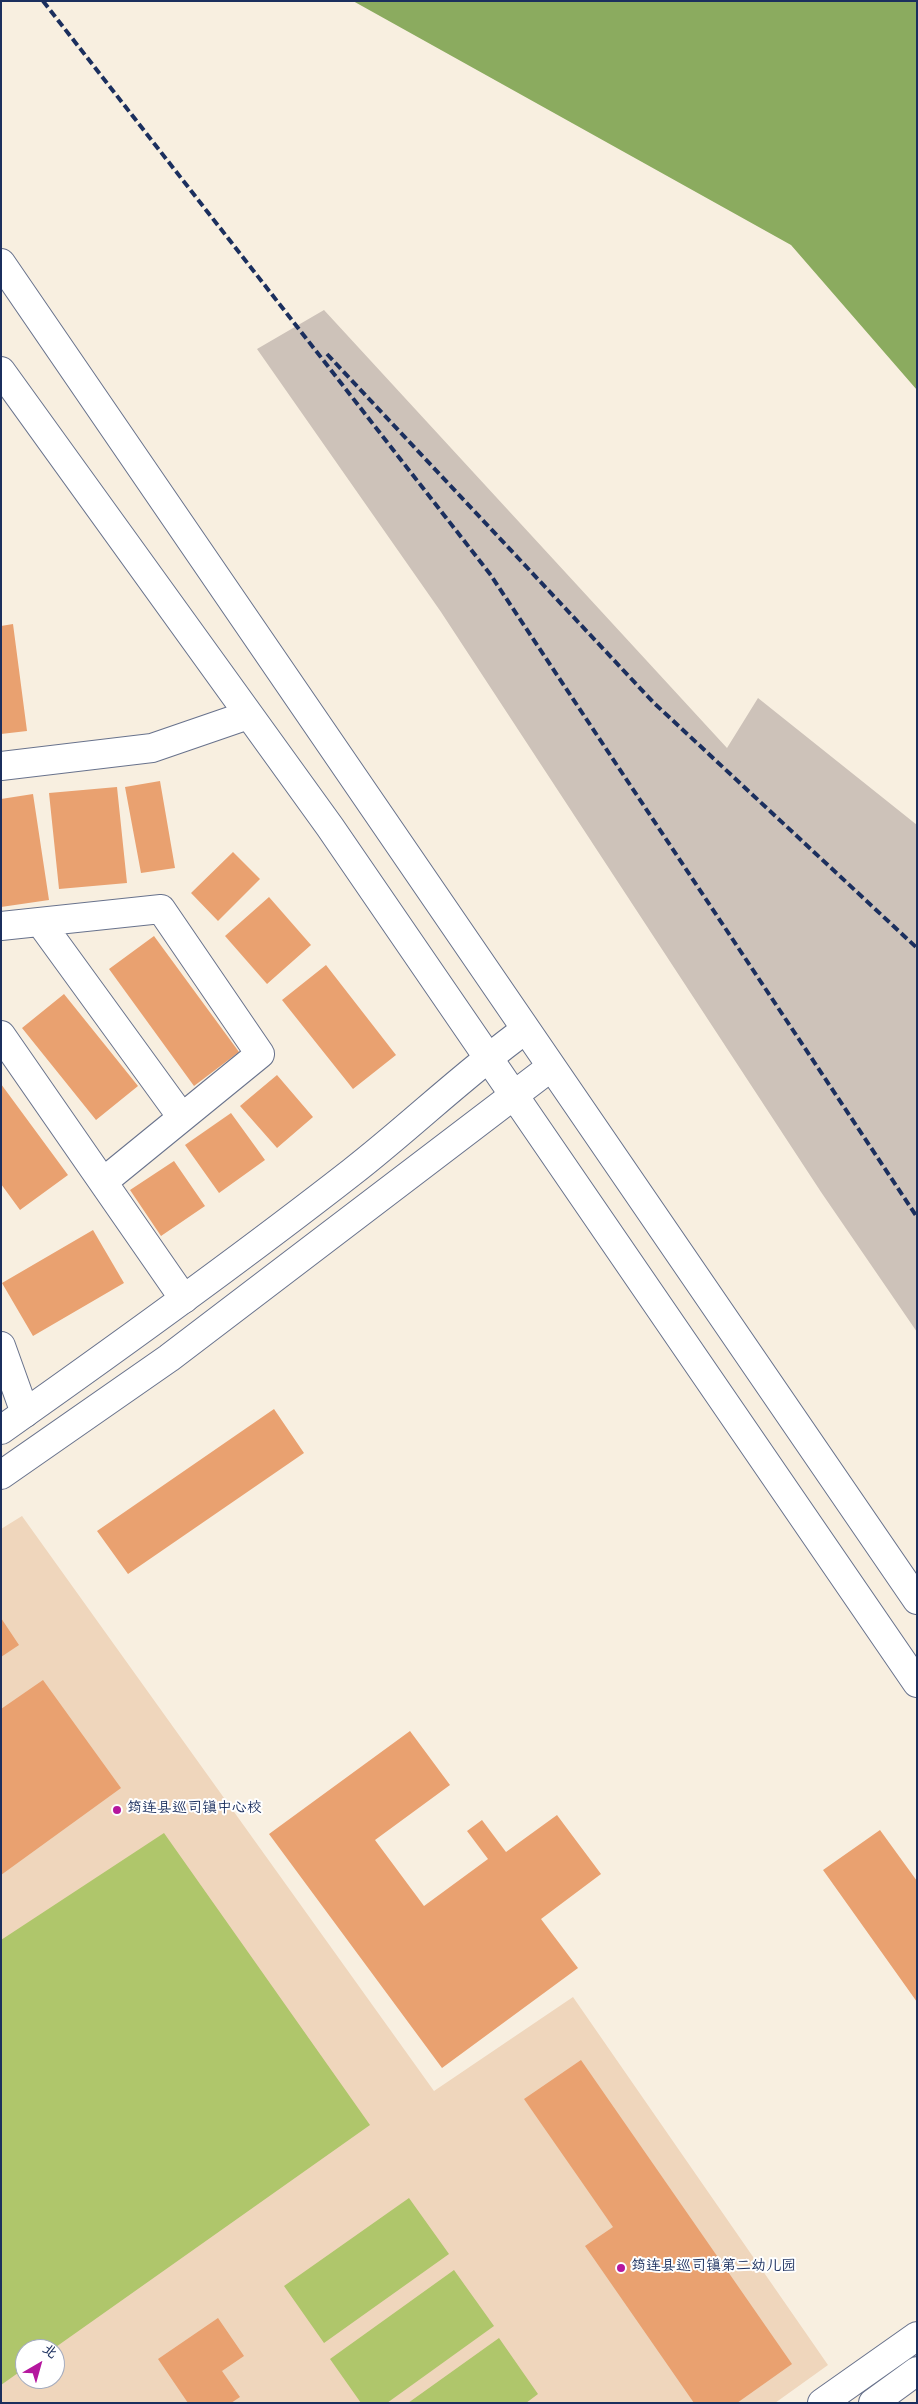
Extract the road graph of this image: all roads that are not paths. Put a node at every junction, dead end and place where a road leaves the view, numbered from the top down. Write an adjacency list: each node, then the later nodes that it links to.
1 (1, 263): 7 (main road)
2 (1, 371): 3 (main road)
3 (248, 715): 4 (main road); 9 (main road)
4 (1, 766)
5 (40, 922): 6 (main road); 12 (main road); 12 (main road)
6 (1, 926)
7 (525, 1030): 9 (main road); 10 (main road)
8 (1, 1035): 13 (main road)
9 (488, 1057): 11 (main road); 14 (main road)
10 (551, 1067): 11 (main road); 19 (main road)
11 (514, 1096): 18 (main road); 20 (main road)
12 (181, 1116): 13 (main road)
13 (103, 1182): 14 (main road)
14 (184, 1299): 16 (main road)
15 (1, 1346): 16 (main road)
16 (25, 1413): 17 (main road)
17 (1, 1430)
18 (1, 1475)
19 (917, 1600)
20 (917, 1683)
21 (917, 2336): 23 (main road)
22 (917, 2372): 24 (main road)
23 (822, 2403)
24 (872, 2403)

